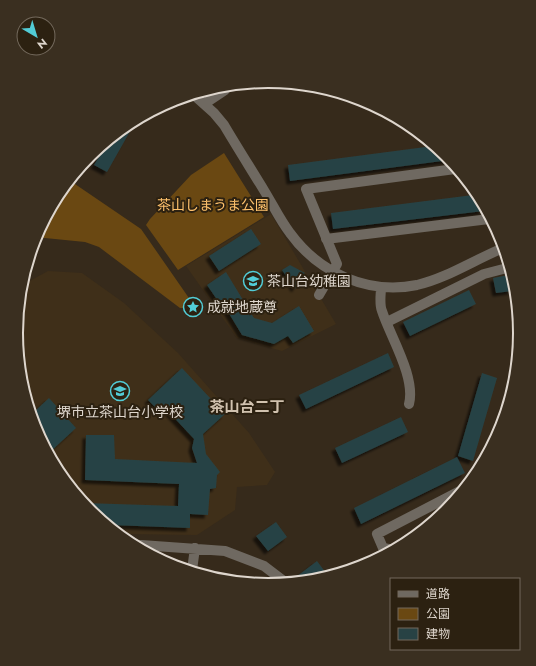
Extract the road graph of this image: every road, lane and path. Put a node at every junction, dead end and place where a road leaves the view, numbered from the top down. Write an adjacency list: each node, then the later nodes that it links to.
1 (221, 93): 3 (street)
2 (198, 98): 3 (street)
3 (204, 104): 9 (street)
4 (451, 170): 6 (street)
5 (485, 219): 6 (street)
6 (326, 239): 9 (street)
7 (498, 250): 10 (street)
8 (505, 269): 12 (street)
9 (333, 272): 10 (street); 11 (street)
10 (381, 287): 12 (street)
11 (319, 295)
12 (387, 322): 13 (street)
13 (409, 404)
14 (452, 495): 17 (street)
15 (145, 545): 16 (street)
16 (195, 548): 18 (street); 19 (street)
17 (384, 548)
18 (193, 566)
19 (279, 577)

